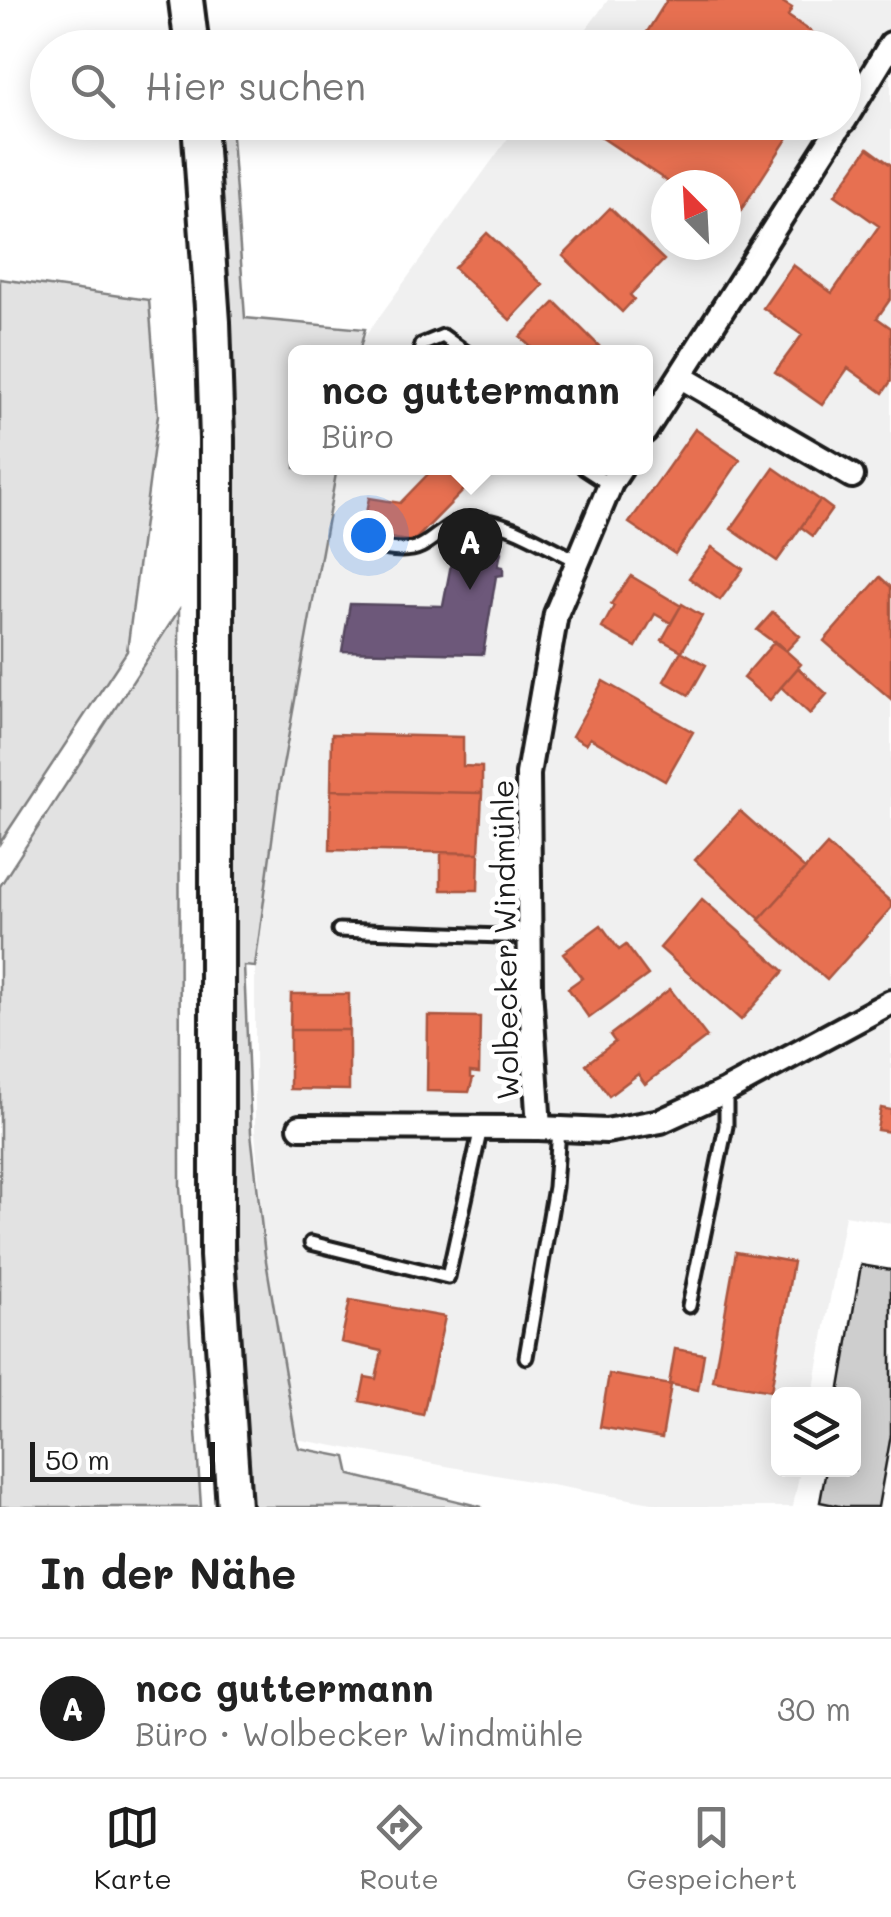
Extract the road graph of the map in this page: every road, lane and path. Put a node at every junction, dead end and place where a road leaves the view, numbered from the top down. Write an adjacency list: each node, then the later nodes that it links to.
1 (186, 0): 2 (main road)
2 (190, 30)
3 (891, 44): 4 (street)
4 (861, 93)
5 (200, 140): 25 (main road)
6 (832, 140): 9 (street)
7 (424, 345): 8 (lane)
8 (455, 345)
9 (681, 377): 10 (street); 12 (street)
10 (653, 419)
11 (615, 476): 14 (street, Wolbecker Windmühle)
12 (852, 476)
13 (359, 544): 14 (lane)
14 (578, 561): 16 (street, Wolbecker Windmühle)
15 (339, 930): 16 (lane)
16 (530, 937): 21 (street, Wolbecker Windmühle)
17 (891, 1002): 18 (street, Wolbecker Windmühle)
18 (726, 1092): 21 (street, Wolbecker Windmühle); 23 (lane)
19 (300, 1128): 20 (street, Wolbecker Windmühle)
20 (482, 1128): 21 (street, Wolbecker Windmühle); 22 (lane)
21 (549, 1129): 24 (lane)
22 (311, 1243)
23 (689, 1306)
24 (526, 1357)
25 (234, 1507)

